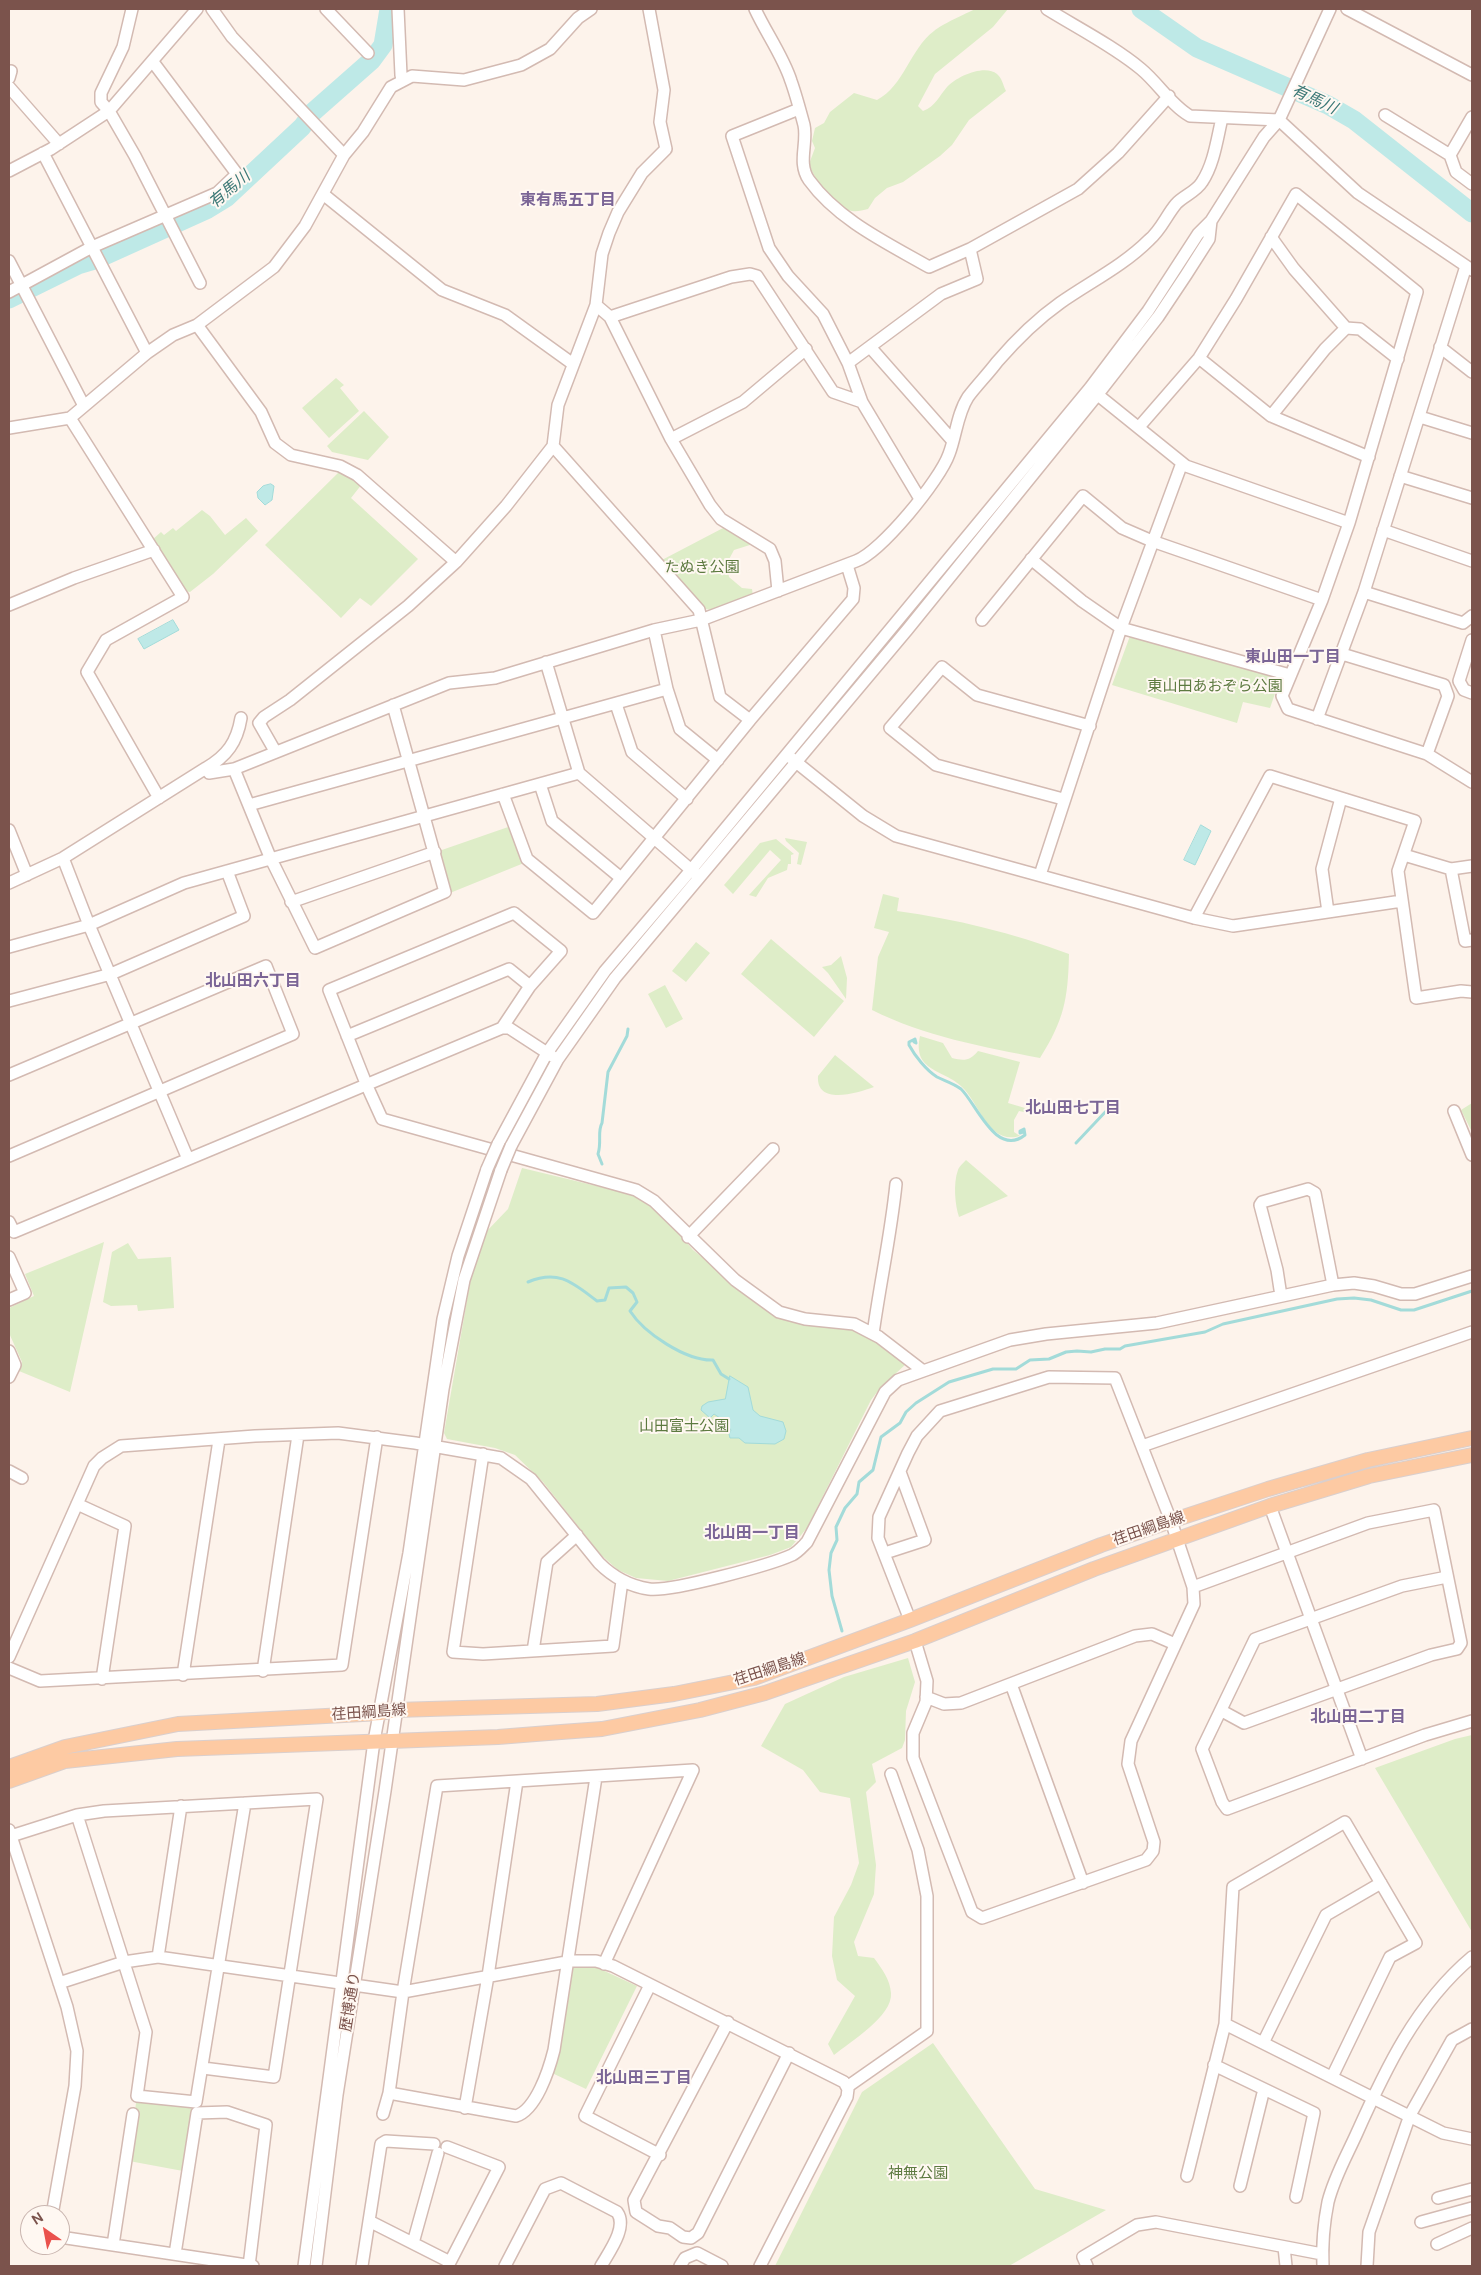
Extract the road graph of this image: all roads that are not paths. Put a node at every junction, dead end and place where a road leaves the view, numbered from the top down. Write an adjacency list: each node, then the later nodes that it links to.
1 (132, 9): 19 (street)
2 (197, 9): 13 (street)
3 (212, 9): 26 (street)
4 (326, 9): 12 (street)
5 (398, 9): 15 (street)
6 (591, 9): 15 (street)
7 (649, 9): 40 (street)
8 (756, 9): 18 (street)
9 (1047, 9): 17 (street)
10 (1330, 9): 23 (street)
11 (1347, 9): 14 (street)
12 (368, 53)
13 (153, 62): 19 (street); 31 (street)
14 (1472, 75)
15 (402, 80): 26 (street)
16 (9, 86): 24 (street)
17 (1169, 96): 22 (street); 34 (street)
18 (799, 109): 34 (street); 50 (street)
19 (109, 111): 24 (street); 31 (street)
20 (1385, 115): 27 (street)
21 (1472, 117): 27 (street)
22 (1222, 118): 23 (street); 64 (street)
23 (1278, 120): 36 (street); 53 (street)
24 (59, 144): 25 (street)
25 (43, 154): 28 (street); 33 (street)
26 (344, 155): 30 (street)
27 (1450, 155): 29 (street)
28 (9, 171)
29 (1472, 184)
30 (323, 194): 42 (street); 51 (street)
31 (166, 216): 33 (street); 37 (street)
32 (1272, 237): 43 (street); 48 (street); 49 (street)
33 (92, 247): 38 (street); 47 (street)
34 (970, 249): 44 (street)
35 (9, 261): 38 (street)
36 (1469, 268): 45 (street)
37 (200, 284)
38 (24, 289): 39 (street); 55 (street)
39 (9, 292)
40 (596, 304): 41 (street); 51 (street)
41 (610, 317): 46 (street); 63 (street)
42 (197, 325): 47 (street); 77 (street)
43 (1346, 328): 49 (street); 57 (street)
44 (870, 347): 50 (street); 64 (street)
45 (1440, 347): 52 (street); 58 (street)
46 (806, 350): 54 (street); 63 (street)
47 (147, 353): 55 (street)
48 (1199, 358): 57 (street); 61 (street)
49 (1398, 360): 66 (street)
50 (848, 363): 54 (street)
51 (573, 364): 65 (street)
52 (1472, 372)
53 (1094, 391): 61 (street); 103 (street)
54 (862, 402): 70 (street)
55 (84, 406): 59 (street)
56 (9, 415): 60 (street)
57 (1271, 416): 66 (street)
58 (1420, 417): 62 (street); 68 (street)
59 (70, 418): 60 (street); 74 (street)
60 (12, 427)
61 (1139, 427): 67 (street)
62 (1472, 433)
63 (671, 439): 79 (street)
64 (952, 440): 70 (street)
65 (553, 446): 77 (street); 84 (street)
66 (1370, 458): 71 (street)
67 (1182, 463): 71 (street); 73 (street)
68 (1400, 476): 69 (street); 72 (street)
69 (1472, 498)
70 (920, 500): 78 (street)
71 (1349, 522): 81 (street)
72 (1383, 530): 76 (street); 80 (street)
73 (1152, 541): 75 (street); 81 (street); 86 (street)
74 (154, 550): 82 (street); 112 (street)
75 (1031, 559): 85 (street); 86 (street)
76 (1472, 561)
77 (456, 562): 101 (street)
78 (847, 565): 79 (street); 99 (street)
79 (778, 591): 84 (street)
80 (1364, 592): 83 (street); 89 (street)
81 (1322, 600): 91 (street)
82 (10, 602)
83 (1472, 616)
84 (701, 620): 87 (street); 99 (street)
85 (982, 620)
86 (1121, 628): 91 (street); 100 (street)
87 (654, 630): 90 (street); 92 (street)
88 (1472, 640): 93 (street)
89 (1342, 654): 98 (street); 102 (street)
90 (546, 662): 95 (street); 97 (street)
91 (1290, 674): 98 (street)
92 (667, 689): 94 (street); 104 (street)
93 (1472, 693)
94 (616, 704): 97 (street); 114 (street)
95 (393, 705): 101 (street); 105 (street)
96 (241, 718): 106 (street)
97 (561, 719): 105 (street); 108 (street)
98 (1317, 719): 102 (street)
99 (750, 720): 104 (street)
100 (1090, 726): 115 (street); 115 (street)
101 (275, 751): 107 (street)
102 (1428, 754): 109 (street)
103 (792, 758): 127 (street); 129 (street)
104 (718, 760): 114 (street)
105 (409, 762): 116 (street); 117 (street)
106 (206, 768): 107 (street); 112 (street)
107 (234, 769): 116 (street)
108 (579, 773): 110 (street); 119 (street)
109 (1472, 782)
110 (540, 784): 111 (street); 130 (street)
111 (502, 794): 117 (street); 130 (street)
112 (159, 798): 123 (street)
113 (1341, 798): 121 (street); 134 (street); 135 (street)
114 (687, 799): 119 (street)
115 (1064, 799): 129 (street)
116 (250, 805): 122 (street)
117 (424, 816): 120 (street); 122 (street)
118 (9, 830): 128 (street)
119 (655, 838): 127 (street); 130 (street)
120 (435, 852): 133 (street); 133 (street)
121 (1404, 855): 126 (street); 132 (street)
122 (270, 857): 125 (street); 133 (street)
123 (63, 858): 128 (street); 136 (street)
124 (1472, 866): 126 (street)
125 (227, 870): 136 (street); 139 (street)
126 (1451, 870): 137 (street)
127 (696, 873): 146 (street); 147 (street)
128 (27, 875): 131 (street)
129 (1040, 875): 135 (street)
130 (621, 878)
131 (9, 883)
132 (1402, 901): 134 (street); 141 (street)
133 (291, 902)
134 (1328, 912): 135 (street)
135 (1194, 918)
136 (90, 924): 138 (street); 139 (street)
137 (1472, 940)
138 (9, 947)
139 (111, 974): 142 (street); 143 (street)
140 (530, 986): 144 (street); 145 (street); 145 (street)
141 (1472, 992)
142 (9, 1001)
143 (132, 1022): 148 (street); 150 (street); 150 (street)
144 (502, 1028): 146 (street); 149 (street)
145 (347, 1036): 149 (street)
146 (547, 1053): 147 (street); 173 (street, bridge)
147 (558, 1059): 173 (street, bridge)
148 (9, 1075)
149 (367, 1086): 155 (street); 158 (street)
150 (161, 1091): 154 (street); 155 (street)
151 (1454, 1110): 153 (street)
152 (773, 1149): 158 (street)
153 (1472, 1154)
154 (9, 1156)
155 (188, 1159): 157 (street)
156 (896, 1184): 165 (street)
157 (9, 1222)
158 (688, 1237): 165 (street)
159 (9, 1257): 163 (street)
160 (1472, 1276): 161 (street)
161 (1333, 1284): 162 (street); 162 (street)
162 (1281, 1296): 167 (street)
163 (9, 1300)
164 (1472, 1332): 174 (street)
165 (873, 1334): 167 (street)
166 (9, 1351): 168 (street)
167 (922, 1370): 188 (street)
168 (9, 1377)
169 (298, 1436): 170 (street); 172 (street); 197 (street)
170 (377, 1437): 173 (street); 197 (street)
171 (1472, 1438): 182 (main road, 荏田綱島線)
172 (219, 1440): 180 (street); 198 (street)
173 (430, 1445): 175 (street); 203 (street, 歴博通り); 205 (street, 歴博通り)
174 (1142, 1446): 178 (street); 182 (street)
175 (483, 1454): 183 (street); 194 (street)
176 (1472, 1455): 181 (main road, 荏田綱島線)
177 (9, 1471): 179 (street)
178 (900, 1472): 186 (street); 186 (street)
179 (22, 1478)
180 (77, 1504): 195 (street); 199 (street)
181 (1270, 1506): 184 (main road, 荏田綱島線); 185 (street)
182 (1171, 1521): 184 (street); 191 (main road, 荏田綱島線)
183 (577, 1535): 188 (street); 194 (street)
184 (1177, 1539): 189 (street); 192 (main road, 荏田綱島線)
185 (1287, 1552): 187 (street); 189 (street); 190 (street)
186 (885, 1553): 191 (street)
187 (1447, 1577): 190 (street); 201 (street)
188 (622, 1581): 194 (street)
189 (1193, 1587): 193 (street)
190 (1311, 1618): 201 (street); 204 (street)
191 (910, 1620): 203 (main road, 荏田綱島線)
192 (915, 1641): 202 (street); 207 (main road, 荏田綱島線)
193 (1175, 1644): 200 (street); 219 (street)
194 (533, 1651)
195 (9, 1657)
196 (9, 1668): 199 (street)
197 (263, 1671): 198 (street)
198 (183, 1675): 199 (street)
199 (102, 1679)
200 (1011, 1684): 202 (street); 219 (street)
201 (1336, 1688): 204 (street); 209 (street)
202 (926, 1697): 219 (street)
203 (396, 1710): 205 (main road, 荏田綱島線); 207 (street, 歴博通り)
204 (1222, 1711): 209 (street)
205 (381, 1713): 208 (street, 歴博通り); 210 (main road, 荏田綱島線)
206 (1472, 1721): 209 (street)
207 (392, 1740): 208 (main road, 荏田綱島線); 230 (street, 歴博通り)
208 (374, 1741): 213 (main road, 荏田綱島線); 230 (street, 歴博通り)
209 (1362, 1759)
210 (9, 1767)
211 (891, 1774): 241 (street)
212 (596, 1777): 214 (street); 224 (street); 225 (street)
213 (9, 1781)
214 (517, 1781): 228 (street); 232 (street)
215 (245, 1803): 216 (street); 226 (street); 227 (street)
216 (181, 1806): 217 (street); 221 (street)
217 (77, 1815): 218 (street); 223 (street)
218 (10, 1832): 229 (street)
219 (1083, 1882)
220 (1381, 1883): 234 (street); 236 (street); 240 (street)
221 (158, 1957): 223 (street); 226 (street)
222 (1472, 1958): 244 (street)
223 (124, 1962): 229 (street); 239 (street)
224 (568, 1962): 225 (street); 228 (street); 245 (street)
225 (604, 1964): 231 (street)
226 (218, 1965): 227 (street); 239 (street)
227 (289, 1976): 230 (street); 239 (street)
228 (488, 1976): 232 (street); 245 (street)
229 (59, 1983): 257 (street)
230 (348, 1983): 232 (street); 272 (street, 歴博通り); 273 (street, 歴博通り)
231 (650, 1985): 233 (street); 251 (street)
232 (403, 1992): 243 (street)
233 (728, 2022): 237 (street); 251 (street)
234 (1225, 2024): 236 (street); 238 (street)
235 (1472, 2029): 248 (street)
236 (1263, 2043): 240 (street)
237 (789, 2053): 241 (street); 251 (street)
238 (1214, 2065): 242 (street); 252 (street)
239 (203, 2068)
240 (1332, 2077): 244 (street)
241 (847, 2087): 279 (street)
242 (1264, 2089): 253 (street); 255 (street)
243 (389, 2093): 245 (street); 247 (street)
244 (1373, 2096): 248 (street); 268 (street)
245 (465, 2108)
246 (133, 2114): 265 (street)
247 (384, 2114)
248 (1410, 2115): 249 (street); 283 (street)
249 (1472, 2139)
250 (440, 2148): 259 (street); 263 (street); 269 (street)
251 (660, 2154)
252 (1187, 2176)
253 (1240, 2186)
254 (1472, 2189): 256 (street)
255 (1296, 2197)
256 (1438, 2198)
257 (54, 2205)
258 (1472, 2208): 260 (street)
259 (370, 2221): 263 (street); 274 (street)
260 (1421, 2222)
261 (1472, 2228): 264 (street)
262 (70, 2239): 265 (street)
263 (413, 2243): 269 (street)
264 (1436, 2244)
265 (113, 2245): 267 (street)
266 (1284, 2246): 268 (street); 280 (street); 281 (street)
267 (175, 2254): 270 (street); 270 (street)
268 (1322, 2254): 282 (street)
269 (449, 2264)
270 (249, 2266): 271 (street)
271 (253, 2266)
272 (304, 2266)
273 (316, 2266)
274 (362, 2266)
275 (505, 2266): 276 (street)
276 (601, 2266)
277 (680, 2266): 278 (street)
278 (722, 2266)
279 (760, 2266)
280 (1087, 2266)
281 (1286, 2266)
282 (1323, 2266)
283 (1367, 2266)

